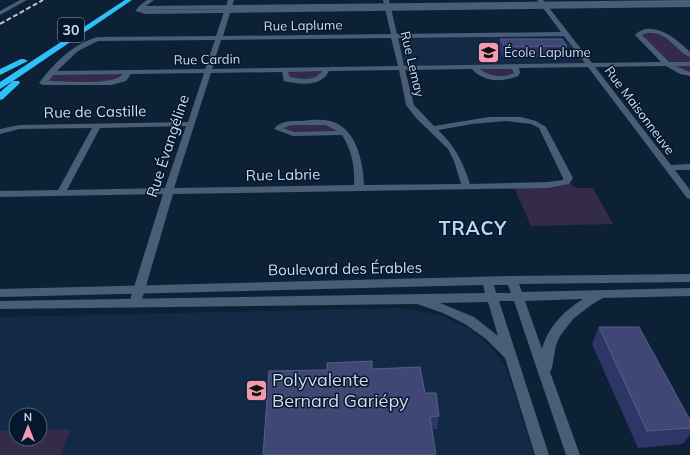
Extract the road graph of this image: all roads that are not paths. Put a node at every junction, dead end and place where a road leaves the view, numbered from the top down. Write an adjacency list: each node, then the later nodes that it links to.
1 (24, 0): 10 (street)
2 (118, 0): 17 (highway, 30)
3 (129, 0): 16 (highway, 30)
4 (151, 0): 9 (street)
5 (690, 2): 6 (street)
6 (543, 3): 7 (street); 8 (street); 12 (street, Rue Maisonneuve)
7 (387, 4): 9 (street); 13 (street, Rue Lemay)
8 (690, 5)
9 (229, 6): 14 (street, Rue Évangéline)
10 (3, 9): 11 (street)
11 (0, 13)
12 (566, 34): 13 (street, Rue Laplume); 20 (street, Rue Maisonneuve)
13 (394, 36): 14 (street, Rue Laplume); 24 (street, Rue Lemay)
14 (219, 38): 26 (street, Rue Évangéline); 29 (street, Rue Laplume)
15 (690, 55): 19 (street)
16 (45, 56): 32 (highway, 30); 33 (highway)
17 (24, 61): 27 (highway); 31 (highway, 30)
18 (690, 64): 19 (street, Rue Cardin)
19 (668, 65): 20 (street, Rue Cardin); 30 (street, Rue Cardin)
20 (590, 66): 21 (street, Rue Cardin); 40 (street, Rue Maisonneuve)
21 (514, 67): 22 (street, Rue Cardin); 22 (street, Rue Cardin)
22 (475, 68): 24 (street, Rue Cardin)
23 (326, 69): 24 (street, Rue Cardin); 25 (street, Rue Cardin); 25 (street)
24 (401, 69): 36 (street, Rue Lemay)
25 (285, 70): 26 (street, Rue Cardin)
26 (208, 71): 28 (street, Rue Cardin); 34 (street, Rue Évangéline)
27 (0, 72)
28 (129, 72): 29 (street, Rue Cardin); 29 (street, Rue Cardin)
29 (52, 73)
30 (690, 74)
31 (0, 76)
32 (0, 86)
33 (0, 97)
34 (191, 124): 35 (street, Rue de Castille); 43 (street, Rue Évangéline)
35 (98, 125): 37 (street, Rue de Castille); 44 (street)
36 (433, 129): 41 (street, Rue Lemay); 41 (street, Rue Labrie)
37 (0, 132)
38 (344, 133): 38 (street); 42 (street)
39 (690, 167): 40 (street)
40 (668, 168): 46 (street, Rue Maisonneuve)
41 (466, 186): 42 (street, Rue Labrie)
42 (359, 188): 43 (street, Rue Labrie)
43 (169, 191): 44 (street, Rue Labrie); 50 (street, Rue Évangéline)
44 (61, 193): 45 (street, Rue Labrie)
45 (0, 194)
46 (690, 196)
47 (690, 278): 48 (street, Boulevard des Érables)
48 (512, 280): 49 (street, Boulevard des Érables); 54 (street)
49 (487, 281): 50 (street, Boulevard des Érables); 55 (street)
50 (139, 289): 51 (street, Boulevard des Érables); 57 (street, Rue Évangéline)
51 (0, 292)
52 (690, 292): 53 (street, Boulevard des Érables)
53 (612, 294): 54 (street, Boulevard des Érables); 60 (street)
54 (517, 296): 55 (street, Boulevard des Érables); 60 (street)
55 (492, 297): 56 (street, Boulevard des Érables); 59 (street)
56 (392, 300): 57 (street, Boulevard des Érables); 59 (street)
57 (136, 302): 58 (street, Boulevard des Érables)
58 (0, 305)
59 (511, 358): 61 (street)
60 (546, 376): 62 (street)
61 (542, 455)
62 (573, 455)

